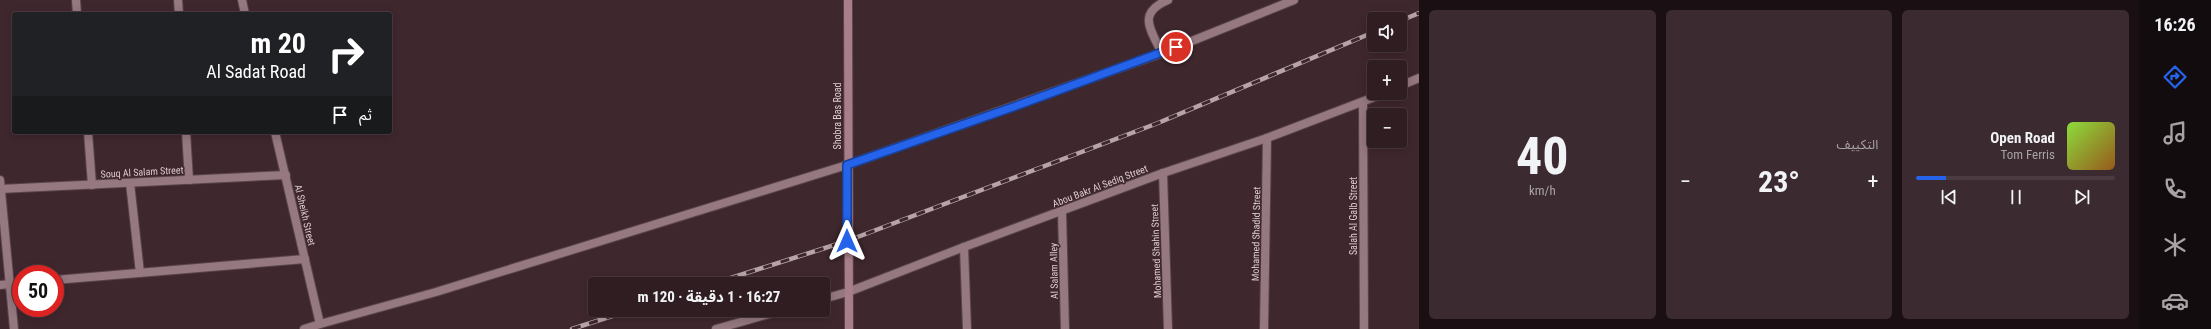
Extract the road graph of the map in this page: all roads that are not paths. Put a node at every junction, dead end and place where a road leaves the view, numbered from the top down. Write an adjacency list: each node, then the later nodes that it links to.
1 (76, 0): 7 (street)
2 (178, 0): 8 (street)
3 (242, 0): 9 (street)
4 (848, 0): 19 (main road, Shobra Bas Road)
5 (1168, 0): 10 (street)
6 (1294, 0): 10 (street)
7 (77, 12)
8 (179, 12)
9 (245, 12)
10 (1162, 53): 19 (street)
11 (1419, 78): 12 (street)
12 (1407, 83)
13 (1368, 100): 14 (street, Abou Bakr Al Sediq Street)
14 (1363, 102): 18 (street, Abou Bakr Al Sediq Street); 47 (street, Salah Al Galb Street)
15 (88, 134): 25 (street)
16 (186, 134): 23 (street)
17 (276, 134): 21 (street, Al Sheikh Street)
18 (1267, 138): 20 (street, Abou Bakr Al Sediq Street); 46 (street, Mohamed Shadid Street)
19 (847, 165): 35 (main road, Shobra Bas Road); 38 (street)
20 (1163, 173): 27 (street, Abou Bakr Al Sediq Street); 45 (street, Mohamed Shahin Street)
21 (286, 175): 23 (street, Souq Al Salam Street); 29 (street, Al Sheikh Street)
22 (0, 180): 26 (street)
23 (189, 180): 24 (street, Souq Al Salam Street)
24 (130, 183): 25 (street, Souq Al Salam Street); 30 (street)
25 (92, 185): 26 (street, Souq Al Salam Street)
26 (0, 189): 32 (street)
27 (1062, 212): 28 (street, Abou Bakr Al Sediq Street); 44 (street, Al Salam Alley)
28 (964, 247): 35 (street, Abou Bakr Al Sediq Street); 43 (street)
29 (305, 259): 30 (street); 38 (street, Al Sheikh Street)
30 (140, 273): 31 (street)
31 (64, 279)
32 (9, 284): 33 (street); 34 (street); 39 (street)
33 (12, 284)
34 (0, 285)
35 (848, 292): 36 (street, Abou Bakr Al Sediq Street); 42 (main road, Shobra Bas Road)
36 (830, 297)
37 (758, 317): 41 (street)
38 (320, 324): 40 (street)
39 (14, 329)
40 (304, 329)
41 (716, 329)
42 (848, 329)
43 (967, 329)
44 (1065, 329)
45 (1168, 329)
46 (1264, 329)
47 (1364, 329)

